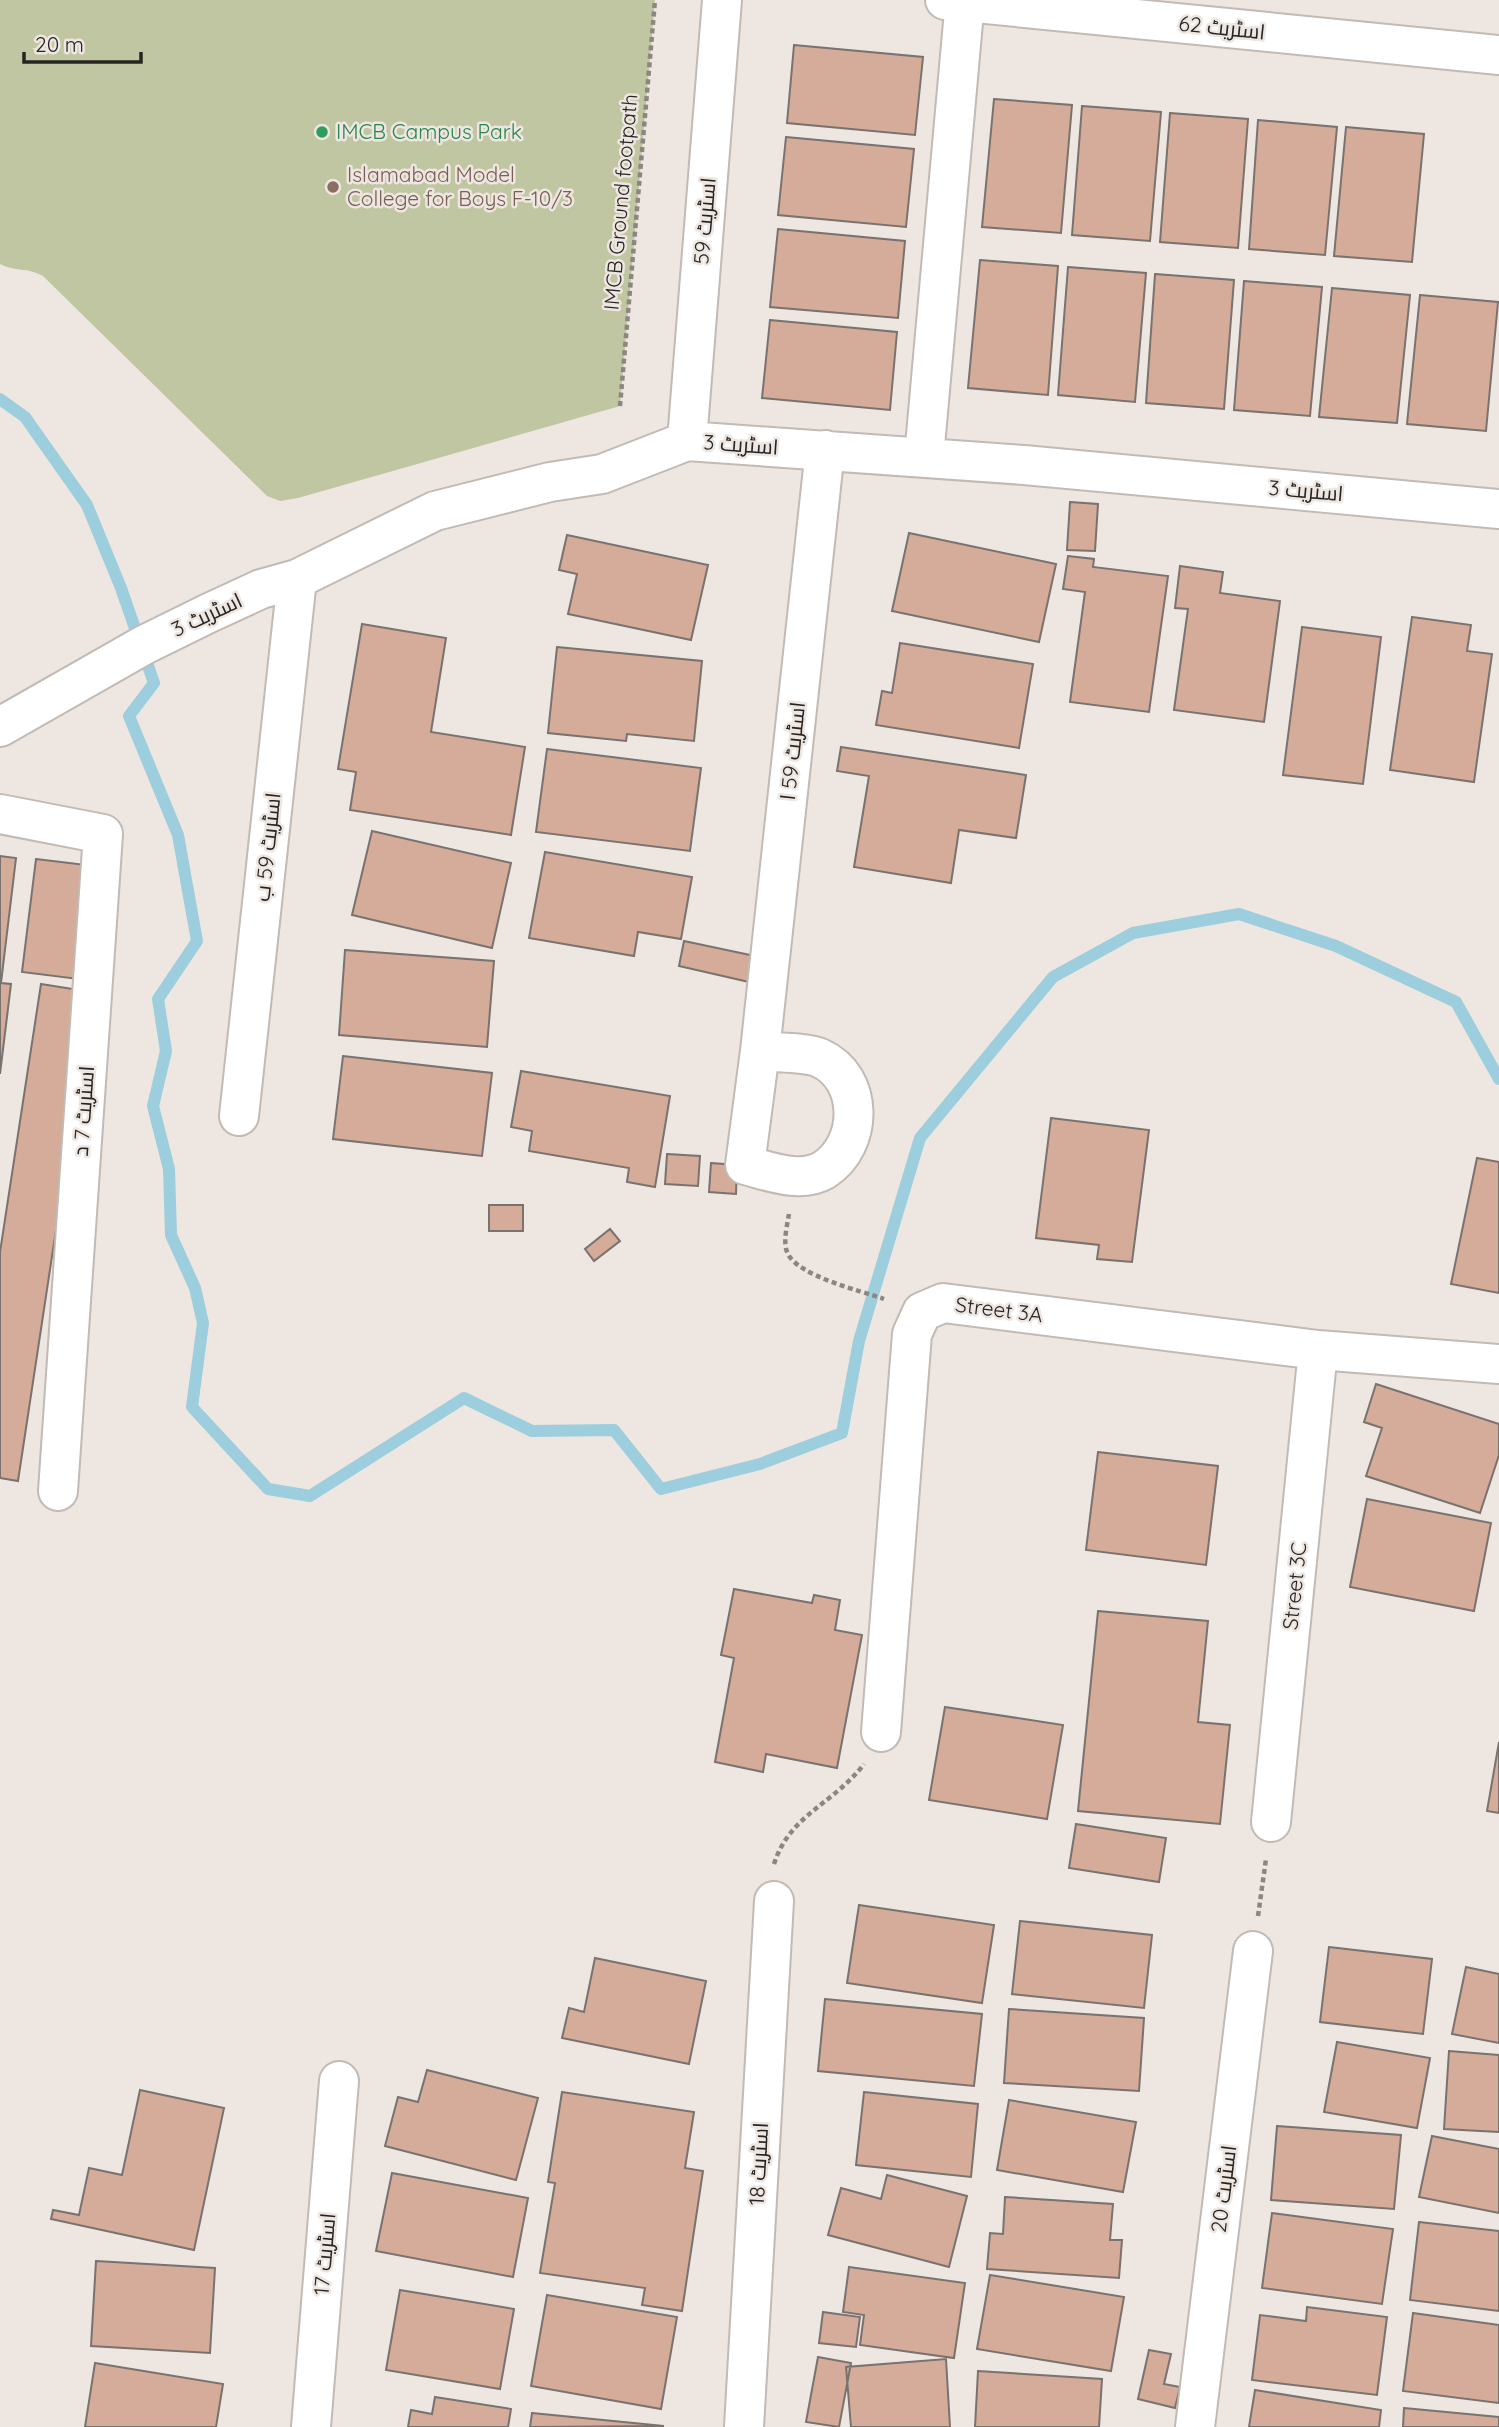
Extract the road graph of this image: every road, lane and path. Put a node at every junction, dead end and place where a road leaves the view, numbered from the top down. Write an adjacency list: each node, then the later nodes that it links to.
1 (654, 0): 5 (path, IMCB Ground footpath)
2 (722, 0): 6 (street, اسٹریٹ 59)
3 (959, 1): 4 (street, اسٹریٹ 62); 8 (street)
4 (1499, 55)
5 (620, 406)
6 (687, 442): 7 (street, اسٹریٹ 3); 10 (street, اسٹریٹ 3)
7 (825, 450): 8 (street, اسٹریٹ 3); 13 (street, اسٹریٹ 59 ا)
8 (924, 457): 9 (street, اسٹریٹ 3)
9 (1499, 509)
10 (297, 579): 11 (street, اسٹریٹ 3); 14 (street, اسٹریٹ 59 ب)
11 (0, 727)
12 (0, 814): 19 (street, اسٹریٹ 7 د)
13 (760, 1051): 15 (street, اسٹریٹ 59 ا); 15 (street)
14 (239, 1115)
15 (794, 1177): 16 (path)
16 (922, 1312): 17 (street, Street 3A); 20 (street)
17 (1318, 1350): 18 (street, Street 3A); 21 (street, Street 3C)
18 (1499, 1364)
19 (58, 1491)
20 (881, 1732): 22 (path)
21 (1271, 1822): 23 (path)
22 (774, 1901): 26 (street, اسٹریٹ 18)
23 (1253, 1951): 27 (street, اسٹریٹ 20)
24 (339, 2081): 25 (street, اسٹریٹ 17)
25 (310, 2427)
26 (744, 2427)
27 (1195, 2427)

